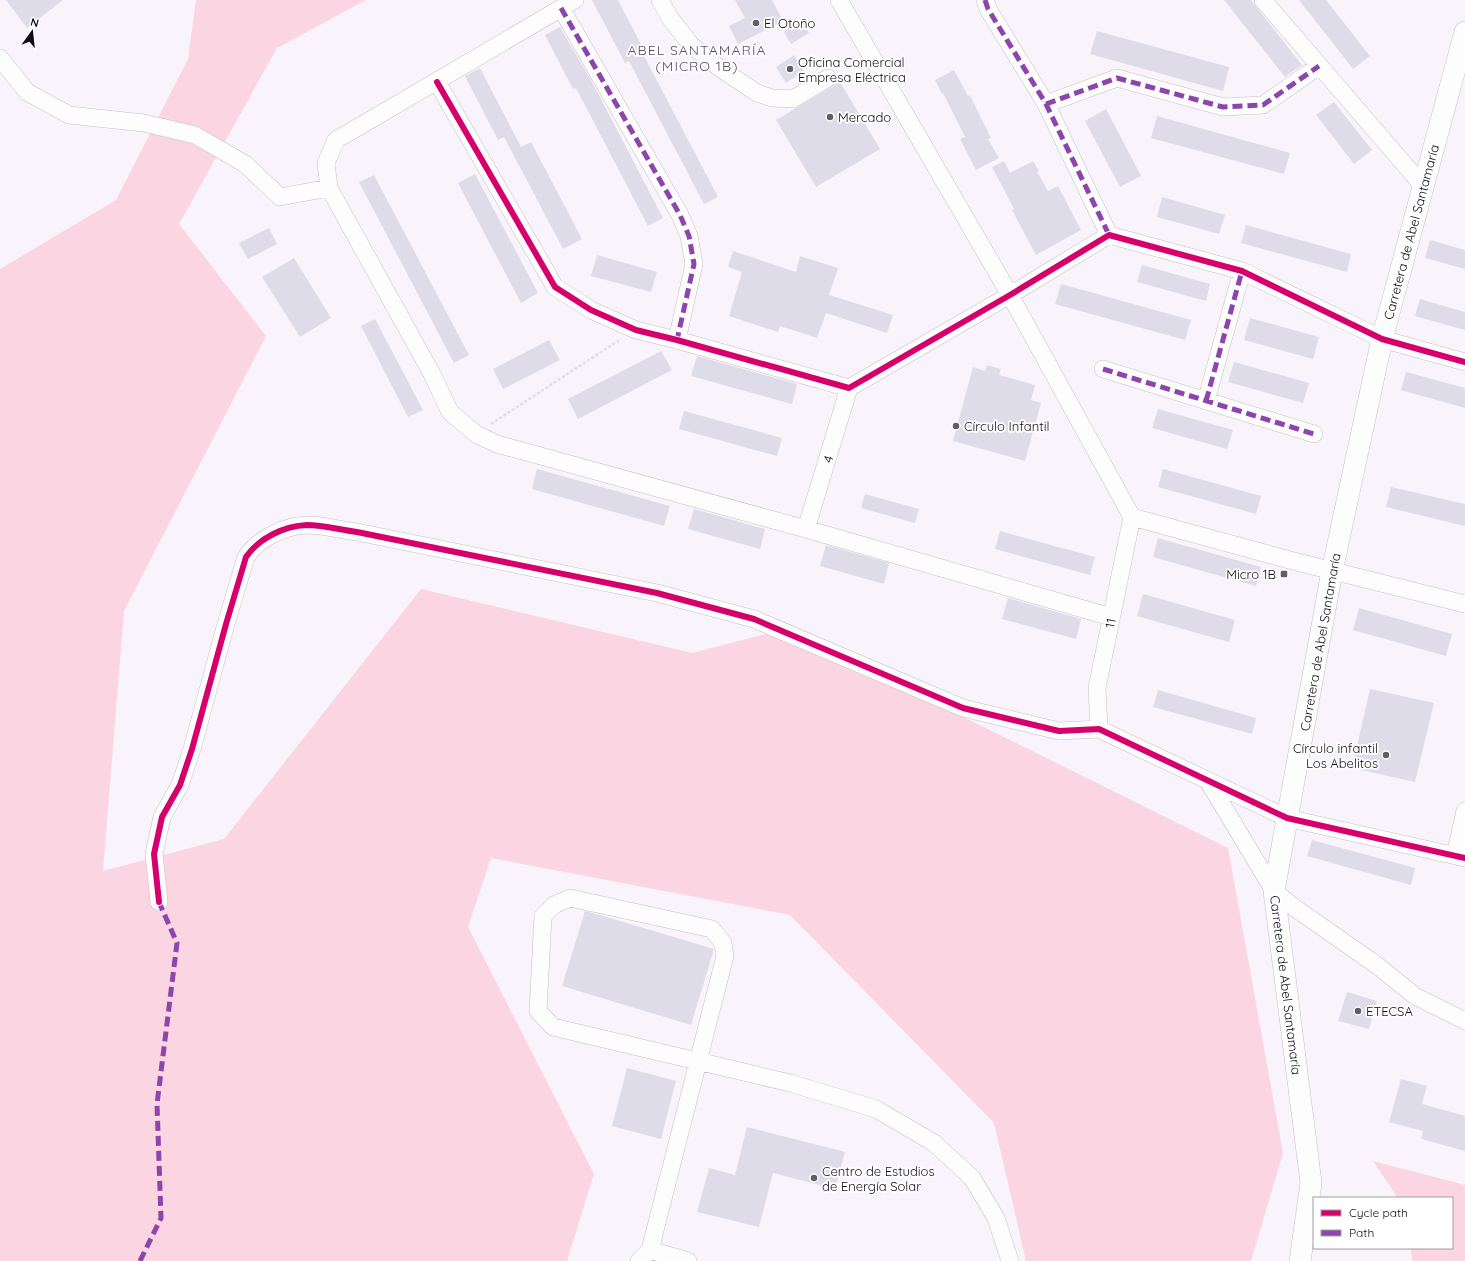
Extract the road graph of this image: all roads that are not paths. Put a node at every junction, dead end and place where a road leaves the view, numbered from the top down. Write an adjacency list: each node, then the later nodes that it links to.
1 (660, 0): 10 (street)
2 (839, 0): 17 (street)
3 (985, 0): 12 (street)
4 (1263, 0): 8 (street)
5 (568, 4): 11 (street); 19 (street)
6 (1465, 32): 9 (main road, Carretera de Abel Santamaría)
7 (0, 58): 14 (street)
8 (1319, 66): 12 (street); 13 (street)
9 (1460, 71): 13 (main road, Carretera de Abel Santamaría)
10 (828, 78)
11 (437, 82): 14 (street); 19 (street)
12 (1046, 104): 15 (street)
13 (1423, 186): 18 (main road, Carretera de Abel Santamaría)
14 (329, 188): 26 (street)
15 (1109, 235): 16 (street); 17 (street)
16 (1242, 271): 18 (street); 23 (street)
17 (1010, 295): 22 (street); 25 (street)
18 (1382, 339): 20 (street); 27 (main road, Carretera de Abel Santamaría)
19 (677, 340): 22 (street)
20 (1465, 362)
21 (1103, 369): 23 (street)
22 (849, 388): 26 (street, 4)
23 (1206, 401): 24 (street)
24 (1314, 434)
25 (1132, 517): 27 (street); 29 (street, 11)
26 (806, 529): 29 (street)
27 (1332, 571): 28 (street); 33 (main road, Carretera de Abel Santamaría)
28 (1465, 604)
29 (1111, 617): 30 (street, 11)
30 (1099, 729): 31 (street); 36 (street)
31 (1208, 781): 33 (street); 35 (street)
32 (1465, 811): 34 (street)
33 (1287, 818): 34 (street); 35 (main road, Carretera de Abel Santamaría)
34 (1460, 857)
35 (1274, 891): 37 (street); 42 (main road, Carretera de Abel Santamaría)
36 (159, 902)
37 (1465, 1021)
38 (698, 1062): 38 (street); 39 (street); 41 (street)
39 (644, 1255): 40 (street)
40 (688, 1261)
41 (1010, 1261)
42 (1300, 1261)

